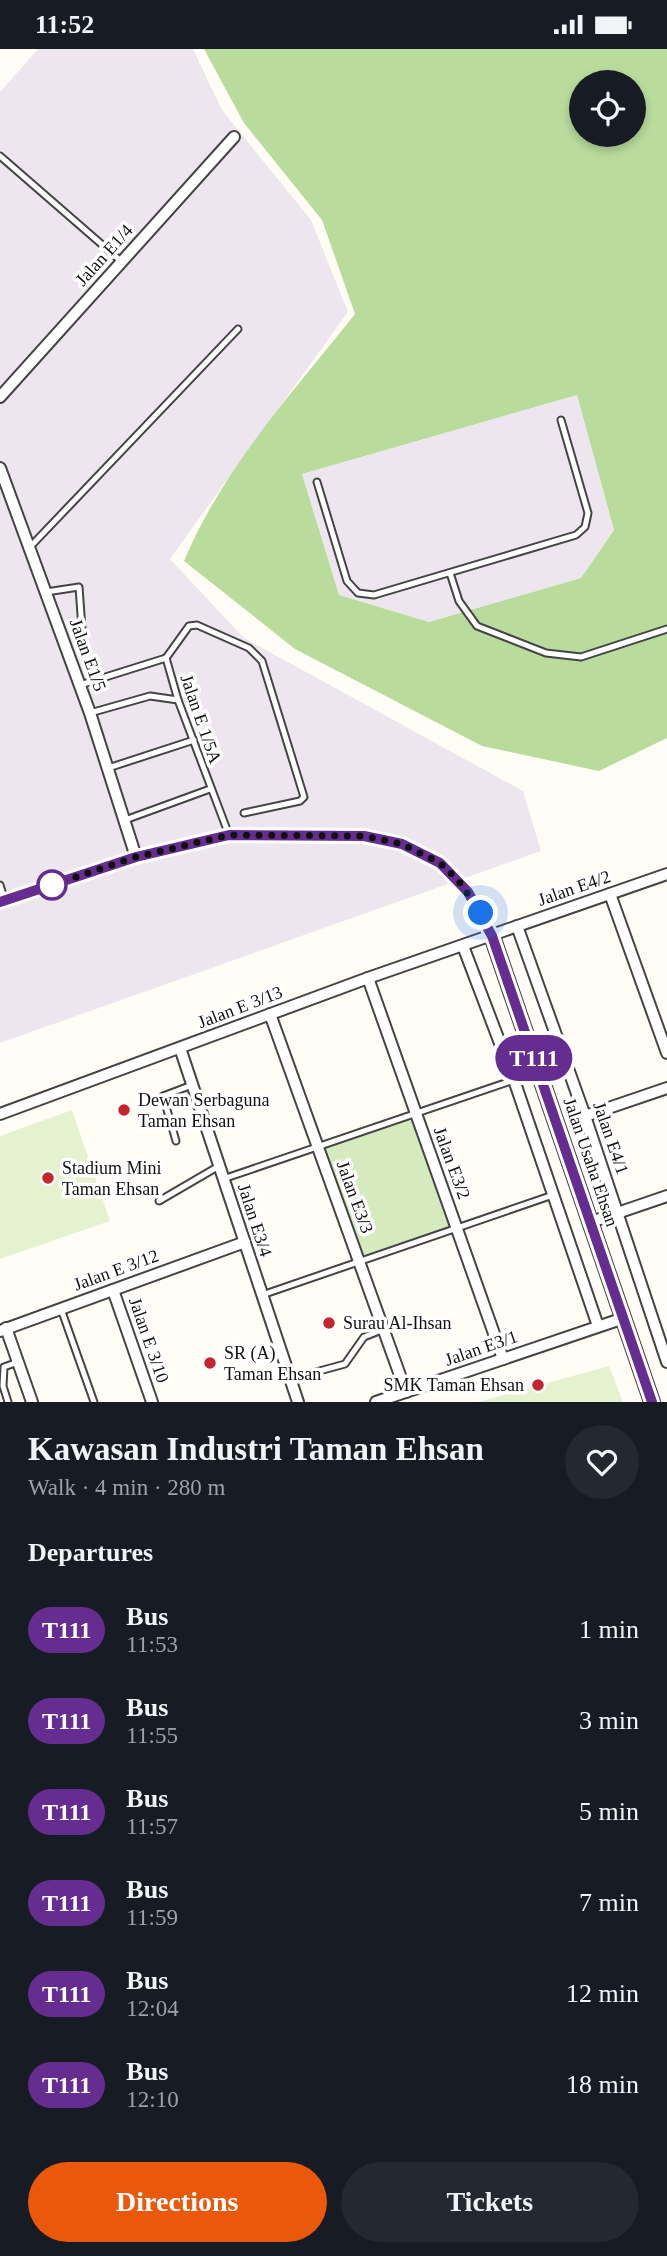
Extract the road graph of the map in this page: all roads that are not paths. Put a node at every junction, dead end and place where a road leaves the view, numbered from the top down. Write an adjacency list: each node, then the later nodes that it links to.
1 (234, 137): 3 (street, Jalan E1/4)
2 (0, 156): 3 (lane)
3 (122, 262): 5 (street, Jalan E1/4)
4 (238, 329): 9 (lane)
5 (0, 397)
6 (561, 420): 10 (lane)
7 (0, 468): 9 (street, Jalan E1/5)
8 (317, 482): 10 (lane)
9 (30, 547): 11 (street, Jalan E1/5)
10 (450, 573): 13 (lane)
11 (46, 592): 12 (lane); 15 (street, Jalan E1/5)
12 (82, 629)
13 (667, 629)
14 (166, 658): 15 (lane, Jalan E 1/5A); 16 (lane, Jalan E 1/5A); 21 (lane)
15 (80, 685): 17 (street, Jalan E1/5)
16 (178, 700): 17 (lane); 18 (lane, Jalan E 1/5A)
17 (90, 713): 19 (street, Jalan E1/5)
18 (194, 740): 19 (lane); 20 (lane, Jalan E 1/5A)
19 (108, 768): 22 (street, Jalan E1/5)
20 (210, 789): 22 (lane); 23 (lane, Jalan E 1/5A)
21 (244, 813)
22 (125, 820): 24 (street, Jalan E1/5)
23 (229, 835): 24 (street, Jalan Usaha Ehsan); 30 (street, Jalan Usaha Ehsan)
24 (136, 857): 28 (street, Jalan Usaha Ehsan)
25 (667, 874): 27 (street, Jalan E4/2)
26 (0, 885): 28 (lane)
27 (610, 894): 29 (street, Jalan E4/2); 35 (street)
28 (3, 902)
29 (517, 926): 30 (street, Jalan E4/2); 41 (street, Jalan E4/1)
30 (492, 936): 31 (street, Jalan E 3/13); 50 (street, Jalan Usaha Ehsan)
31 (463, 946): 32 (street, Jalan E 3/13); 36 (street)
32 (368, 978): 33 (street, Jalan E 3/13); 39 (street, Jalan E3/2)
33 (270, 1014): 34 (street, Jalan E 3/13); 43 (street, Jalan E3/3)
34 (180, 1048): 37 (street, Jalan E3/4); 40 (street, Jalan E 3/13)
35 (667, 1053)
36 (514, 1080): 39 (lane); 46 (street)
37 (192, 1085): 42 (lane); 44 (street, Jalan E3/4)
38 (667, 1088): 41 (street)
39 (416, 1113): 43 (lane); 51 (street, Jalan E3/2)
40 (0, 1114)
41 (585, 1116): 49 (street, Jalan E4/1)
42 (176, 1141)
43 (318, 1147): 45 (lane); 53 (street, Jalan E3/3)
44 (219, 1166): 45 (street, Jalan E3/4); 48 (lane)
45 (223, 1179): 52 (street, Jalan E3/4)
46 (554, 1195): 51 (lane); 58 (street)
47 (667, 1196): 49 (street)
48 (159, 1201)
49 (618, 1213): 50 (street); 63 (street, Jalan E4/1)
50 (591, 1222): 57 (street, Jalan Usaha Ehsan)
51 (457, 1229): 53 (lane); 61 (street, Jalan E3/2)
52 (245, 1243): 54 (street, Jalan E 3/12); 55 (street, Jalan E3/4)
53 (360, 1262): 55 (lane); 59 (street, Jalan E3/3)
54 (113, 1290): 56 (street, Jalan E 3/12); 69 (street, Jalan E 3/10)
55 (262, 1295): 64 (street, Jalan E3/4)
56 (61, 1309): 60 (street, Jalan E 3/12); 68 (lane)
57 (624, 1318): 58 (street, Jalan E3/1); 72 (street, Jalan Usaha Ehsan)
58 (598, 1326): 61 (street, Jalan E3/1)
59 (384, 1329): 64 (lane); 65 (street, Jalan E3/3)
60 (3, 1330): 62 (street)
61 (503, 1359): 65 (street, Jalan E3/1)
62 (18, 1362): 66 (lane); 67 (street)
63 (667, 1363)
64 (290, 1379): 70 (street, Jalan E3/4)
65 (407, 1392): 71 (street, Jalan E3/1)
66 (8, 1402)
67 (32, 1402)
68 (94, 1402)
69 (152, 1402)
70 (298, 1402)
71 (376, 1402)
72 (653, 1402)

